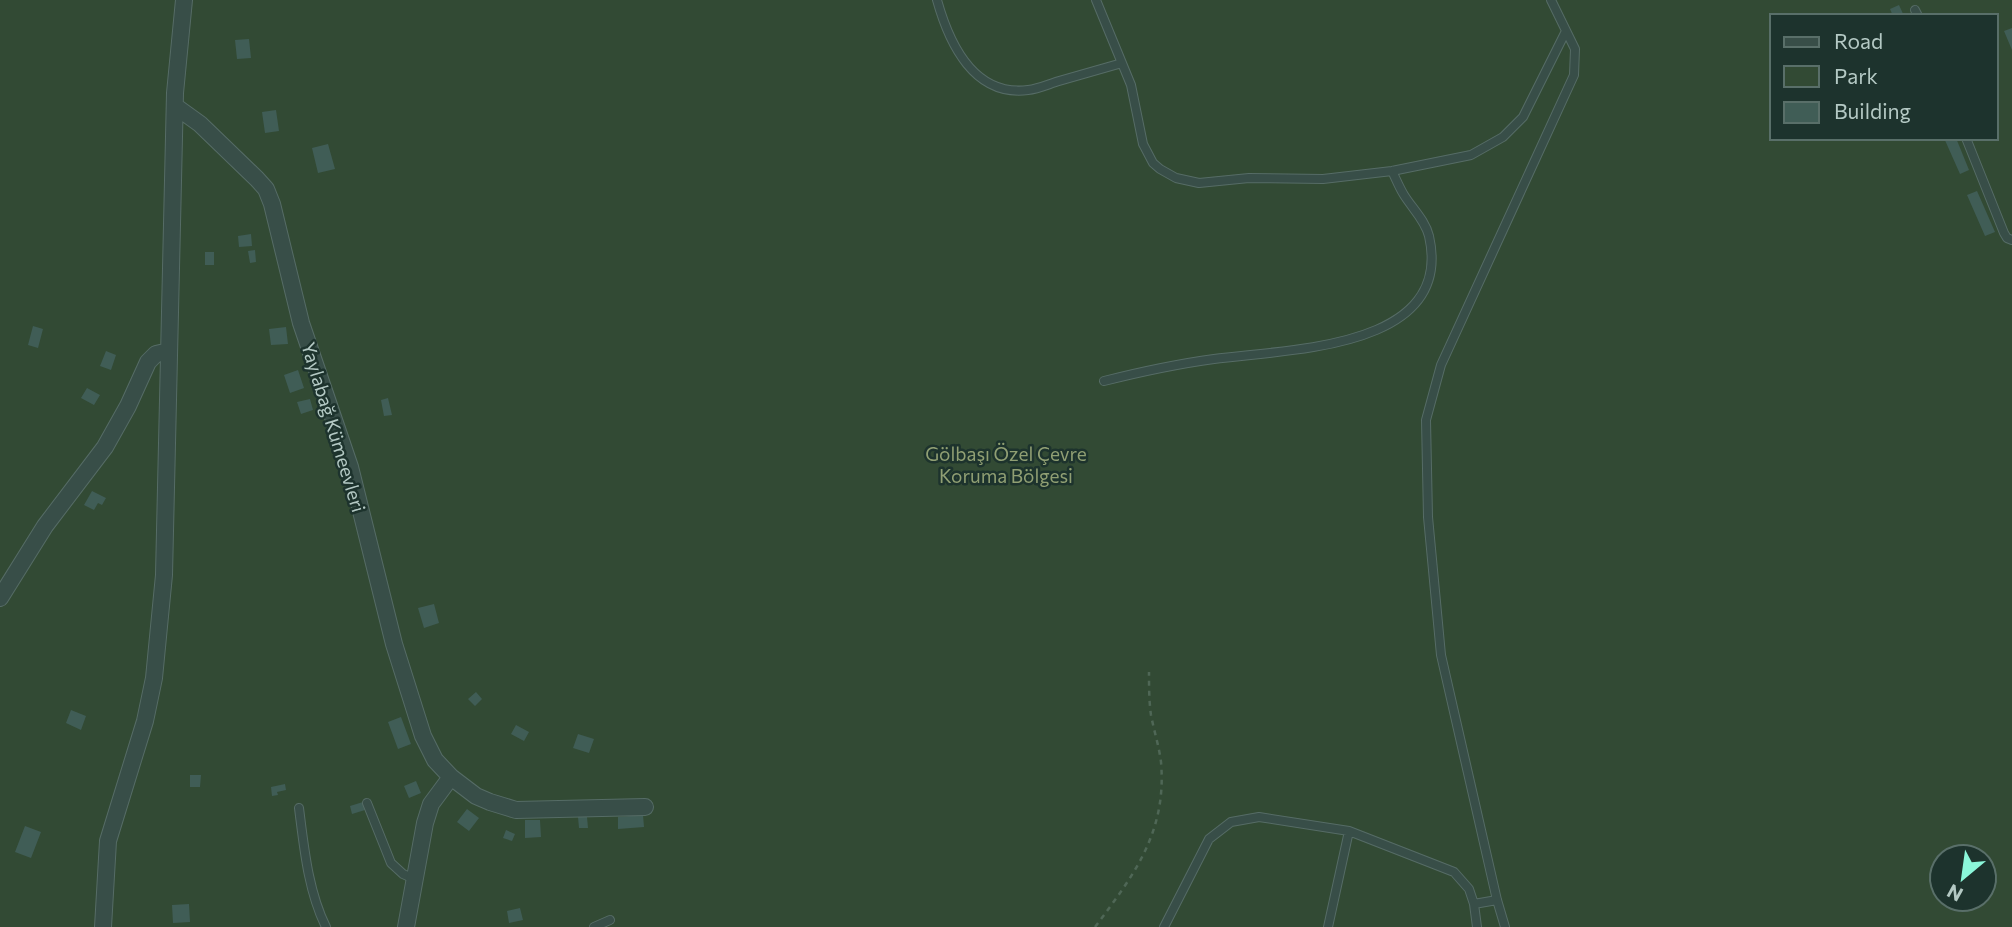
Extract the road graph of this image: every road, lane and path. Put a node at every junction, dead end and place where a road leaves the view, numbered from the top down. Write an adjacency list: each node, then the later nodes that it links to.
1 (184, 0): 7 (street)
2 (937, 0): 6 (lane)
3 (1096, 0): 6 (lane)
4 (1551, 0): 5 (lane)
5 (1566, 31): 9 (lane); 21 (lane)
6 (1122, 63): 9 (lane)
7 (175, 106): 11 (street); 15 (street, Yaylabağ Kümeevleri)
8 (1967, 140): 10 (lane)
9 (1392, 171): 12 (lane)
10 (2012, 240)
11 (169, 351): 13 (street); 24 (street)
12 (1104, 381)
13 (0, 598)
14 (1149, 672): 28 (path)
15 (451, 777): 17 (street, Yaylabağ Kümeevleri); 20 (street)
16 (367, 803): 20 (lane)
17 (645, 807)
18 (299, 808): 25 (lane)
19 (1349, 831): 22 (lane); 29 (lane); 30 (lane)
20 (414, 879): 26 (street)
21 (1497, 900): 22 (lane); 32 (lane)
22 (1474, 904): 31 (lane)
23 (610, 920): 27 (lane)
24 (103, 927)
25 (326, 927)
26 (406, 927)
27 (594, 927)
28 (1095, 927)
29 (1164, 927)
30 (1328, 927)
31 (1477, 927)
32 (1505, 927)

